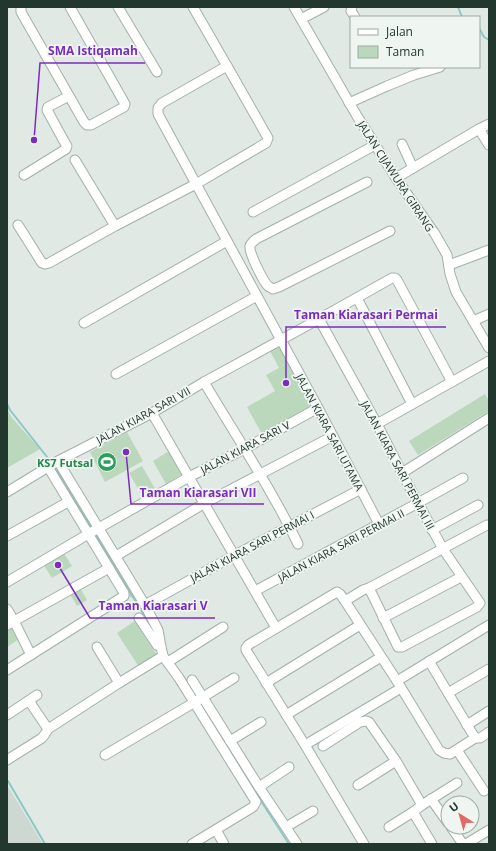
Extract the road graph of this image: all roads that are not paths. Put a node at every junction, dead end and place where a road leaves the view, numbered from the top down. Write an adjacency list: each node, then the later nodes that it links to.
1 (21, 7): 11 (street)
2 (70, 7): 11 (street)
3 (118, 7): 10 (street)
4 (193, 7): 8 (street)
5 (294, 7): 7 (street, JALAN CIJAWURA GIRANG)
6 (324, 7): 7 (street)
7 (301, 19): 12 (street, JALAN CIJAWURA GIRANG)
8 (227, 66): 23 (street, JALAN KIARA SARI UTAMA); 23 (street)
9 (437, 68): 12 (street)
10 (157, 72)
11 (69, 96): 20 (street)
12 (349, 103): 16 (street, JALAN CIJAWURA GIRANG)
13 (489, 124): 14 (street)
14 (479, 129): 17 (street); 19 (street)
15 (402, 144): 19 (street)
16 (375, 145): 21 (street, JALAN CIJAWURA GIRANG); 24 (street)
17 (489, 145)
18 (75, 160): 26 (street)
19 (413, 168): 21 (street)
20 (24, 175)
21 (396, 178): 31 (street, JALAN CIJAWURA GIRANG)
22 (367, 182): 30 (street)
23 (196, 184): 26 (street); 28 (street, JALAN KIARA SARI UTAMA)
24 (253, 212)
25 (18, 225): 26 (street)
26 (115, 226)
27 (390, 231): 32 (street)
28 (227, 241): 33 (street, JALAN KIARA SARI UTAMA); 39 (street)
29 (489, 250): 31 (street)
30 (256, 265): 32 (street); 33 (street)
31 (448, 266): 38 (street, JALAN CIJAWURA GIRANG)
32 (260, 274): 33 (street)
33 (246, 276): 34 (street, JALAN KIARA SARI UTAMA)
34 (257, 296): 40 (street, JALAN KIARA SARI UTAMA); 43 (street)
35 (356, 298): 37 (street, JALAN KIARA SARI VII); 45 (street, JALAN KIARA SARI VII); 46 (street)
36 (489, 314): 38 (street)
37 (319, 319): 40 (street, JALAN KIARA SARI VII); 50 (street, JALAN KIARA SARI PERMAI III)
38 (474, 321): 41 (street, JALAN CIJAWURA GIRANG)
39 (84, 323)
40 (280, 340): 44 (street, JALAN KIARA SARI VII); 47 (street, JALAN KIARA SARI UTAMA)
41 (489, 348)
42 (489, 361): 45 (street)
43 (116, 374)
44 (204, 382): 48 (street, JALAN KIARA SARI VII); 52 (street)
45 (452, 382): 46 (street)
46 (412, 404): 50 (street)
47 (318, 408): 51 (street, JALAN KIARA SARI UTAMA); 52 (street, JALAN KIARA SARI V)
48 (152, 412): 53 (street, JALAN KIARA SARI VII); 56 (street)
49 (489, 418): 54 (street)
50 (377, 424): 54 (street, JALAN KIARA SARI PERMAI III)
51 (333, 436): 55 (street); 58 (street, JALAN KIARA SARI UTAMA)
52 (244, 448): 55 (street); 56 (street, JALAN KIARA SARI V)
53 (53, 464): 59 (street, JALAN KIARA SARI VII); 60 (street); 68 (street)
54 (402, 473): 62 (street, JALAN KIARA SARI PERMAI III)
55 (260, 474): 61 (street); 65 (street)
56 (189, 477): 61 (street); 68 (street, JALAN KIARA SARI V)
57 (463, 478): 62 (street, JALAN KIARA SARI PERMAI II)
58 (360, 489): 64 (street, JALAN KIARA SARI UTAMA); 65 (street, JALAN KIARA SARI PERMAI I)
59 (7, 492)
60 (68, 502): 68 (street); 69 (street)
61 (205, 503): 73 (street); 74 (street)
62 (418, 503): 64 (street, JALAN KIARA SARI PERMAI II); 67 (street, JALAN KIARA SARI PERMAI III)
63 (478, 505): 67 (street)
64 (379, 524): 75 (street, JALAN KIARA SARI PERMAI II)
65 (289, 526): 70 (street); 73 (street, JALAN KIARA SARI PERMAI I)
66 (487, 526): 71 (street)
67 (432, 530): 71 (street, JALAN KIARA SARI PERMAI III)
68 (94, 531): 74 (street); 76 (street); 78 (street, JALAN KIARA SARI V)
69 (7, 536)
70 (298, 544)
71 (443, 549): 77 (street, JALAN KIARA SARI PERMAI III); 79 (street)
72 (303, 554): 75 (street)
73 (235, 555): 80 (street); 82 (street, JALAN KIARA SARI PERMAI I)
74 (116, 556): 82 (street)
75 (308, 563): 80 (street, JALAN KIARA SARI PERMAI II)
76 (109, 568): 86 (street); 93 (street)
77 (461, 577): 85 (street); 85 (street, JALAN KIARA SARI PERMAI III)
78 (7, 582)
79 (366, 589): 81 (street); 85 (street)
80 (255, 591): 90 (street)
81 (345, 601): 87 (street); 90 (street)
82 (145, 605): 92 (street)
83 (7, 609): 86 (street)
84 (139, 618): 92 (street)
85 (383, 618)
86 (11, 623): 93 (street)
87 (360, 625): 94 (street); 101 (street)
88 (489, 625): 95 (street)
89 (223, 627): 92 (street)
90 (276, 628): 101 (street)
91 (97, 647): 100 (street)
92 (162, 648): 100 (street); 104 (street)
93 (31, 655): 97 (street)
94 (381, 658): 102 (street); 107 (street)
95 (429, 661): 102 (street); 103 (street)
96 (489, 669): 103 (street)
97 (7, 670)
98 (234, 678): 104 (street)
99 (192, 680): 104 (street)
100 (119, 683): 110 (street)
101 (266, 683): 107 (street)
102 (399, 685): 114 (street); 116 (street)
103 (448, 693): 109 (street)
104 (197, 701): 113 (street); 117 (street); 132 (street)
105 (489, 711): 109 (street)
106 (7, 715): 110 (street)
107 (286, 715): 114 (street)
108 (261, 722): 113 (street)
109 (467, 724): 112 (street)
110 (48, 729): 118 (street)
111 (489, 732): 112 (street)
112 (475, 738): 116 (street)
113 (230, 740): 123 (street)
114 (305, 746): 138 (street)
115 (323, 746): 119 (street)
116 (457, 750): 124 (street)
117 (105, 755)
118 (7, 760)
119 (396, 761): 122 (street); 126 (street)
120 (289, 767): 123 (street)
121 (457, 783): 125 (street)
122 (358, 785)
123 (259, 787): 130 (street)
124 (484, 791)
125 (431, 800): 126 (street); 129 (street)
126 (422, 806): 128 (street)
127 (313, 810): 130 (street)
128 (413, 812): 131 (street); 139 (street)
129 (440, 812)
130 (286, 827): 137 (street)
131 (389, 827)
132 (216, 830): 135 (street); 136 (street)
133 (489, 830): 140 (street)
134 (458, 835): 140 (street)
135 (192, 844)
136 (224, 844)
137 (297, 844)
138 (364, 844)
139 (432, 844)
140 (465, 844)

